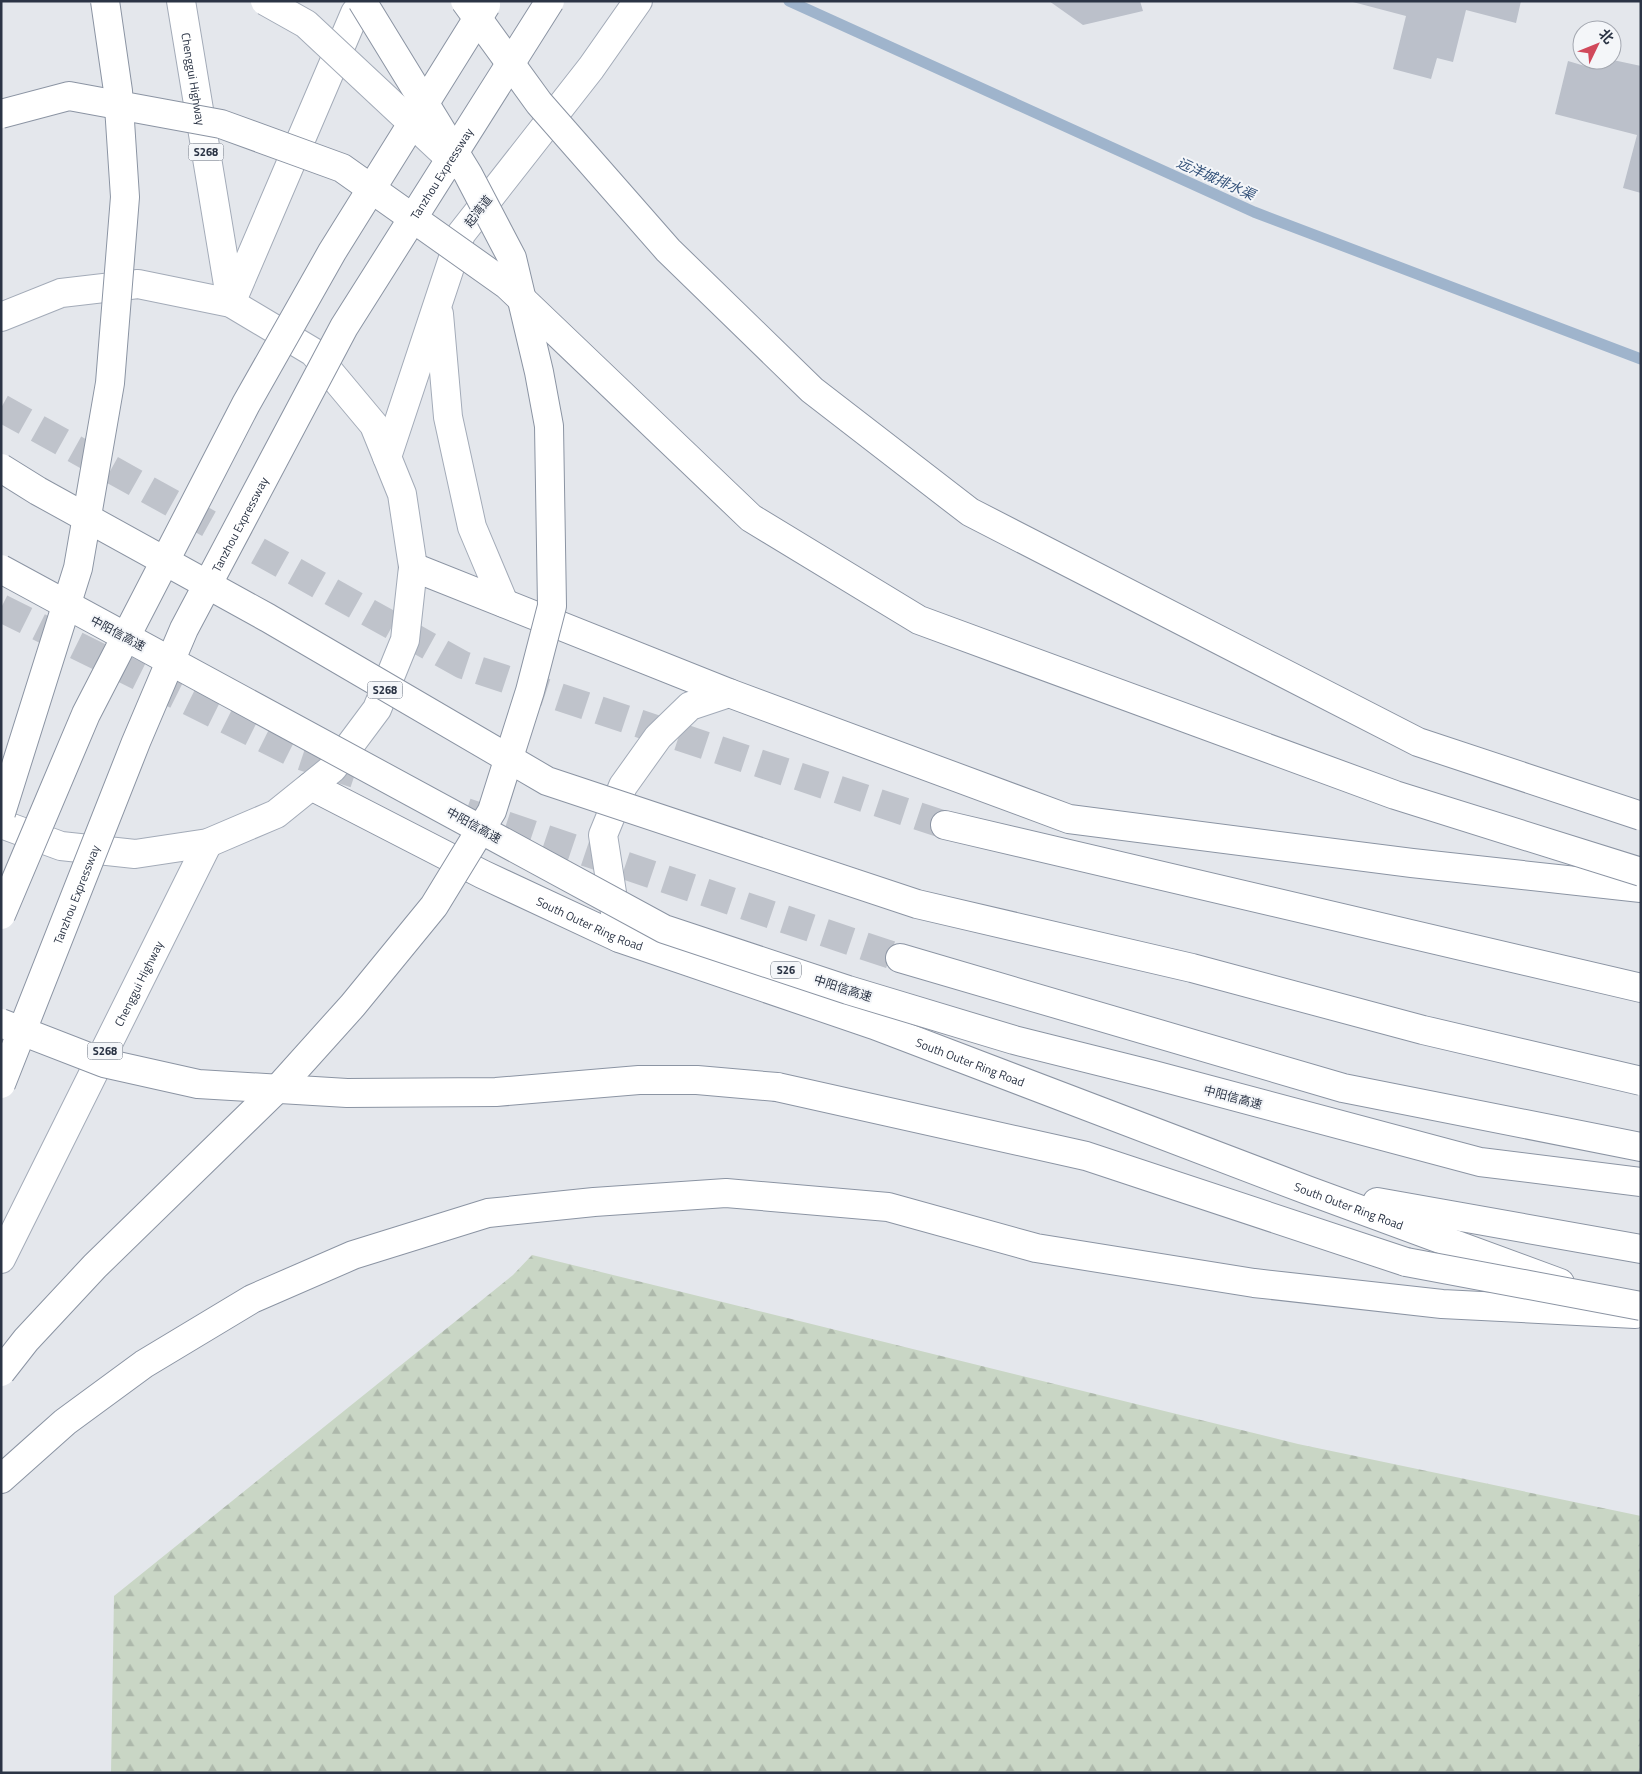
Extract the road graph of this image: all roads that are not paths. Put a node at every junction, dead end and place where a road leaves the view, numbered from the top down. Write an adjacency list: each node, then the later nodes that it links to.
1 (105, 1): 21 (main road, bridge)
2 (181, 1): 11 (main road, Chenggui Highway / S268)
3 (265, 1): 10 (main road, bridge)
4 (363, 1): 10 (main road, bridge); 11 (main road)
5 (465, 1): 22 (main road, bridge)
6 (488, 1): 28 (main road, bridge)
7 (550, 1): 34 (main road, Tanzhou Expressway, bridge)
8 (638, 1): 12 (main road, 起湾道)
9 (1, 114): 26 (main road, bridge)
10 (468, 174): 42 (main road, bridge)
11 (231, 303): 13 (main road, S268); 14 (main road, S268)
12 (438, 303): 14 (main road, 起湾道); 18 (main road)
13 (1, 317)
14 (387, 457): 16 (main road, S268)
15 (1, 468): 33 (main road, bridge)
16 (413, 567): 18 (main road); 20 (main road, S268)
17 (1, 569): 36 (main road, 中阳信高速 / S26, bridge)
18 (504, 604): 19 (main road)
19 (729, 693): 27 (main road); 29 (main road)
20 (311, 786): 25 (main road, S268); 29 (main road, South Outer Ring Road)
21 (1, 813)
22 (1641, 816)
23 (1, 824): 25 (main road, S268)
24 (945, 825): 31 (main road)
25 (208, 843): 39 (main road, Chenggui Highway / S268)
26 (1641, 872)
27 (1641, 888)
28 (1, 915)
29 (619, 938): 37 (main road, South Outer Ring Road)
30 (900, 958): 35 (main road)
31 (1641, 988)
32 (1, 1022): 40 (main road, bridge)
33 (1641, 1081)
34 (1, 1084)
35 (1641, 1147)
36 (1641, 1182)
37 (1307, 1190): 38 (main road); 41 (main road, South Outer Ring Road)
38 (1641, 1249)
39 (1, 1259)
40 (1641, 1306)
41 (1641, 1313): 43 (main road)
42 (1, 1372)
43 (1, 1479)

